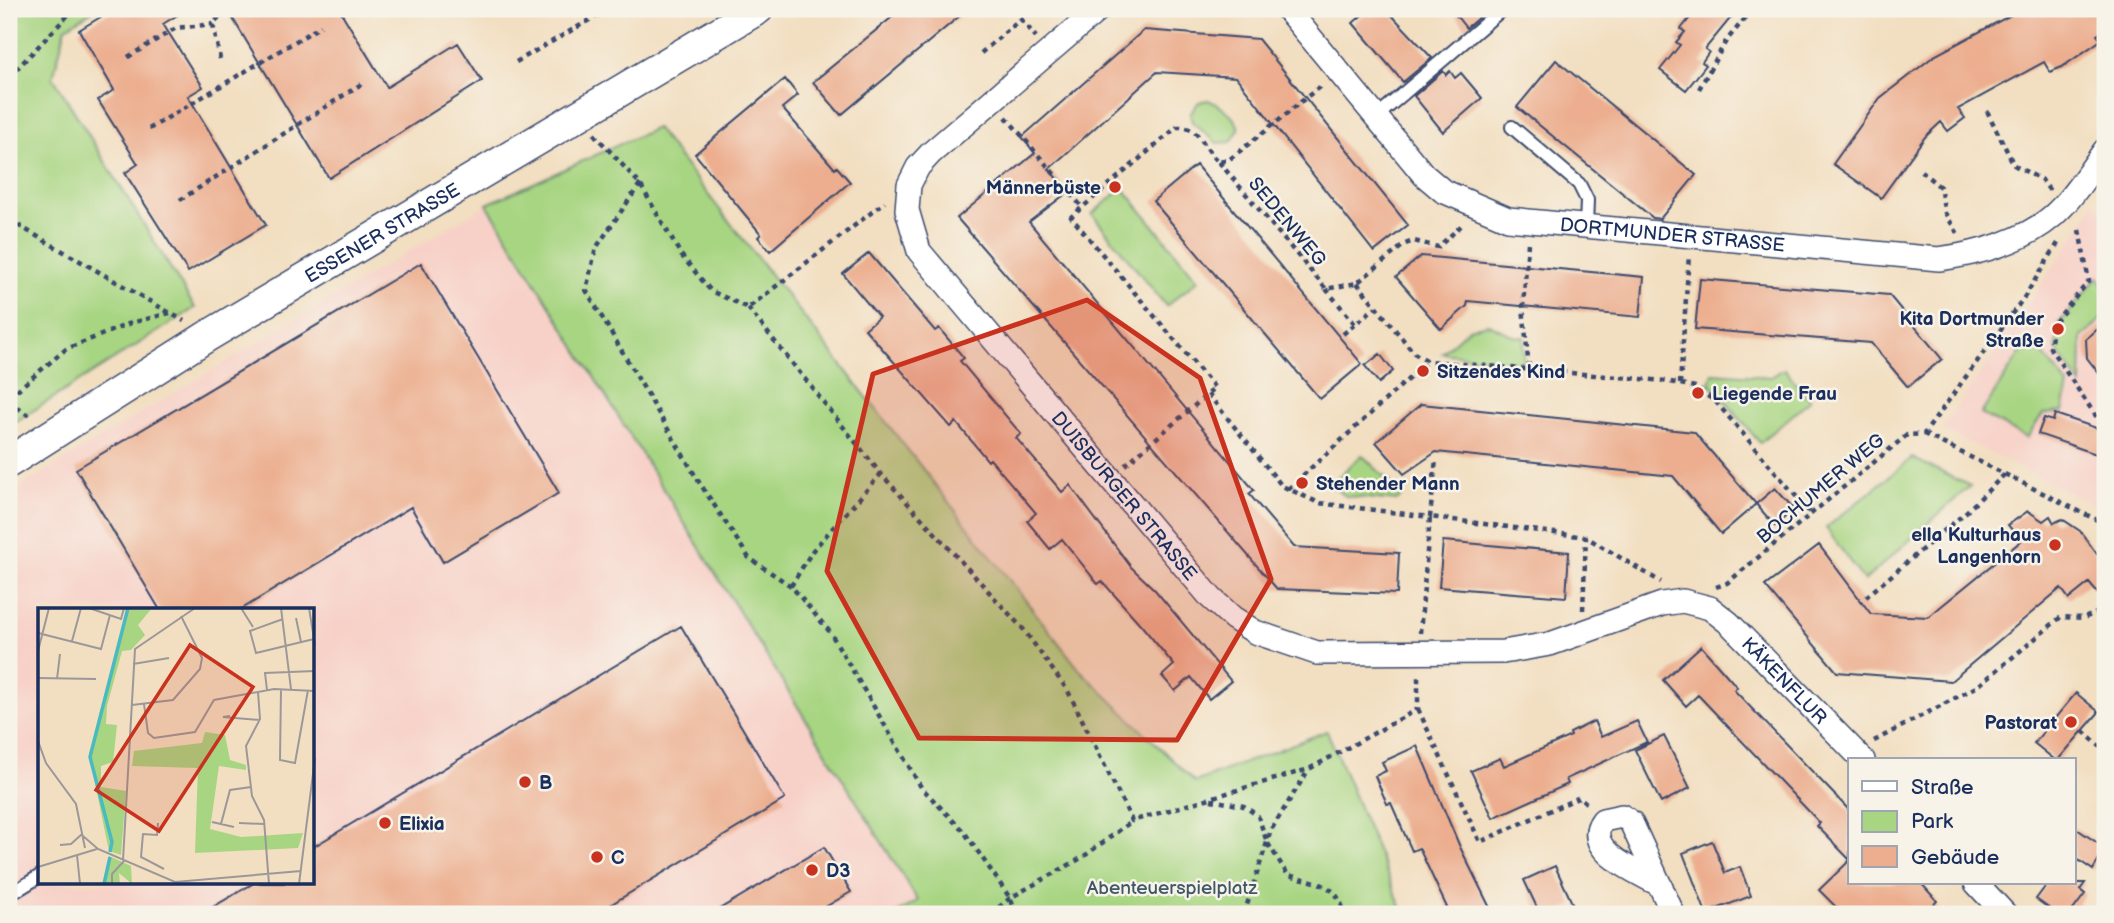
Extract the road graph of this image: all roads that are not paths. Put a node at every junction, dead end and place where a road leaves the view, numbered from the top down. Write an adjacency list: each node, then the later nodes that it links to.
1 (758, 9): 9 (street, ESSENER STRASSE)
2 (1099, 9): 10 (street, DUISBURGER STRASSE)
3 (1287, 9): 5 (street, DORTMUNDER STRASSE)
4 (1500, 11): 5 (lane)
5 (1376, 117): 8 (street, DORTMUNDER STRASSE)
6 (1512, 127): 8 (lane)
7 (2105, 150): 8 (street, DORTMUNDER STRASSE)
8 (1586, 227)
9 (9, 463)
10 (1693, 603): 11 (street, KÄKENFLUR)
11 (1859, 756)
12 (38, 877): 15 (lane)
13 (1977, 884): 17 (street)
14 (1660, 885): 14 (street); 16 (street)
15 (9, 895)
16 (1673, 914)
17 (2005, 914)

